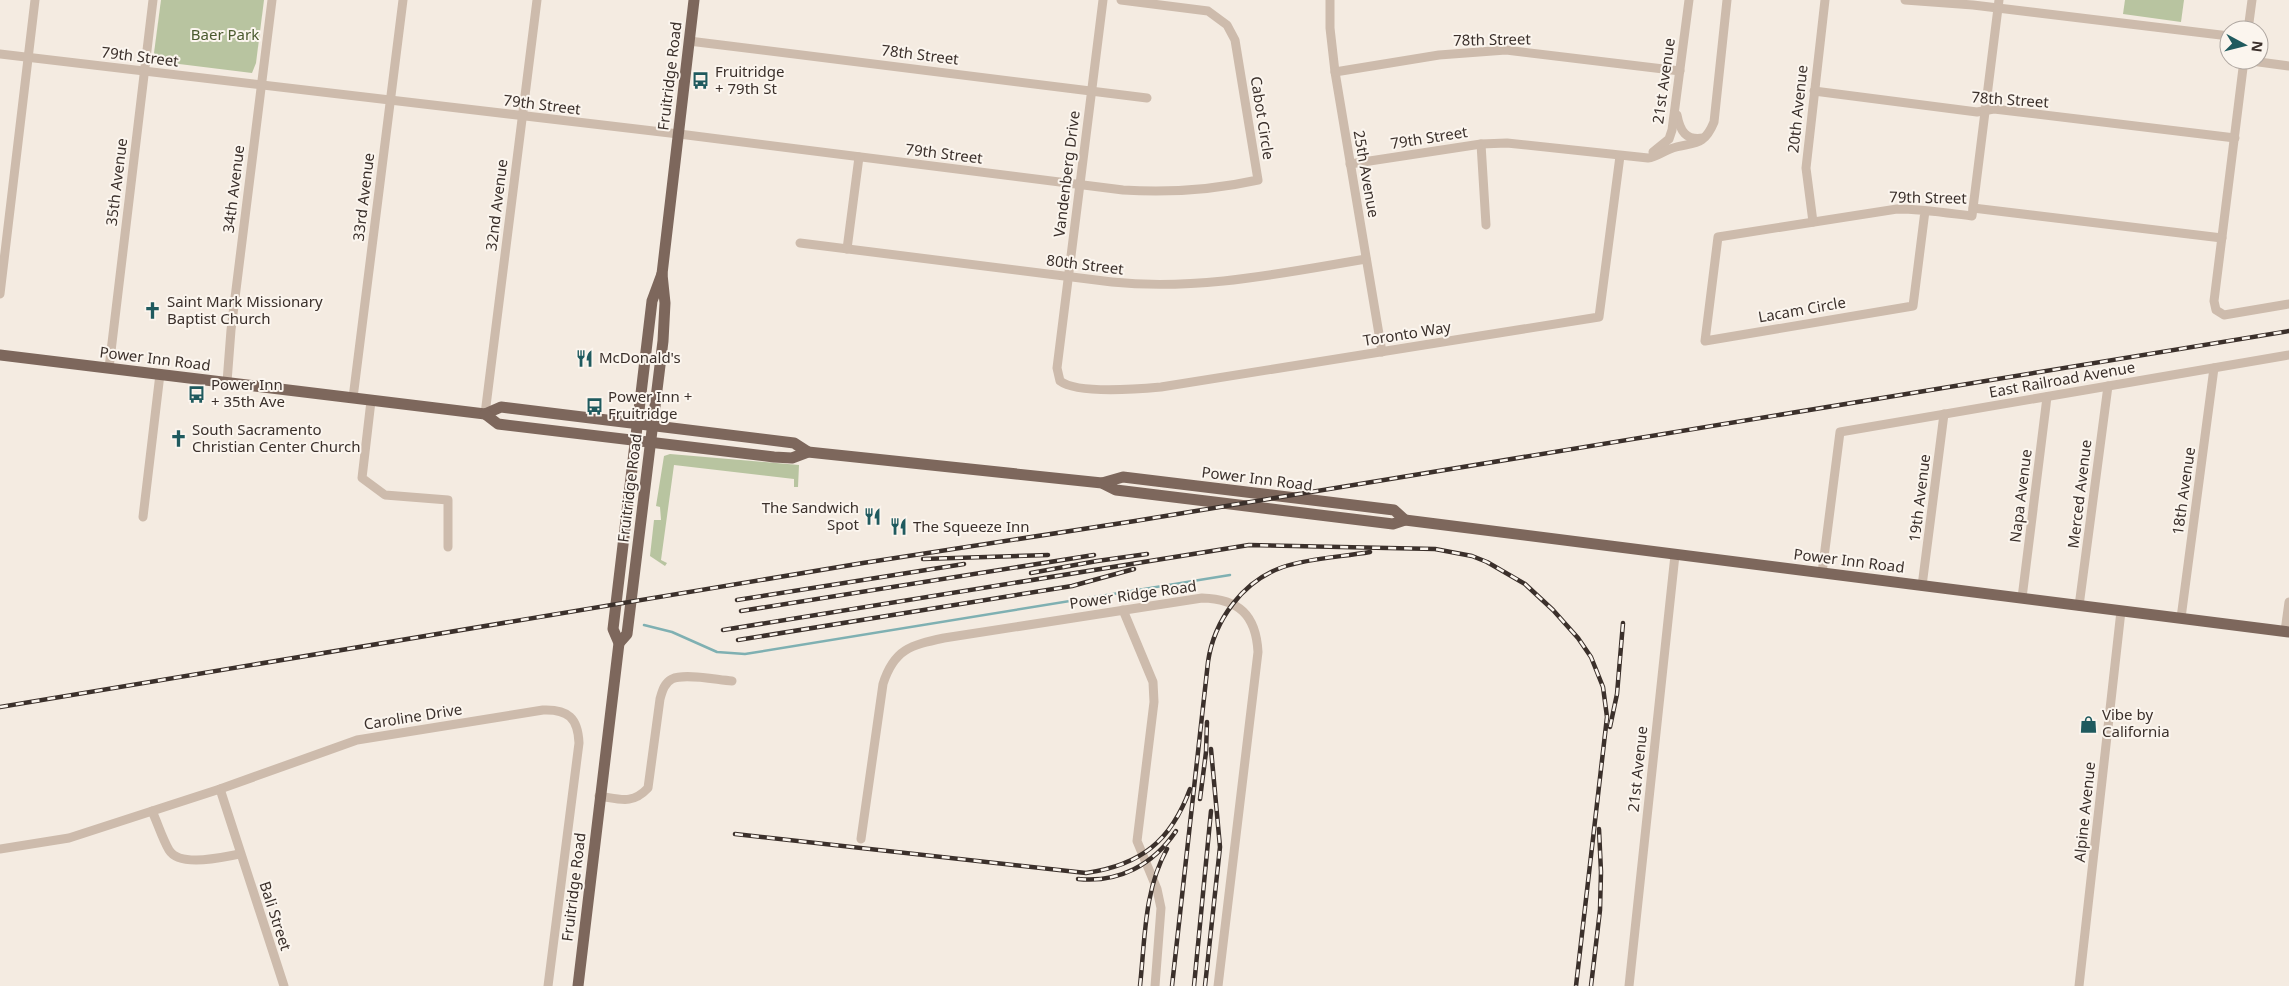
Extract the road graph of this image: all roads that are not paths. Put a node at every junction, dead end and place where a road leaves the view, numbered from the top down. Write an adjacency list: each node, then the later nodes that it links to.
1 (36, 0): 20 (street)
2 (154, 0): 24 (street, 35th Avenue)
3 (272, 0): 27 (street, 34th Avenue)
4 (402, 0): 31 (street, 33rd Avenue)
5 (537, 0): 34 (street, 32nd Avenue)
6 (694, 0): 18 (main road, Fruitridge Road)
7 (1103, 0): 28 (street, Vandenberg Drive)
8 (1121, 0): 43 (street, Cabot Circle)
9 (1330, 0): 26 (street, 25th Avenue)
10 (1689, 0): 25 (street, 21st Avenue)
11 (1727, 0): 36 (street)
12 (1825, 0): 29 (street, 20th Avenue)
13 (1905, 0): 15 (street)
14 (2252, 0): 16 (street)
15 (1998, 4): 17 (street); 33 (street)
16 (2249, 20)
17 (2219, 35)
18 (689, 41): 28 (street, 78th Street); 35 (main road, Fruitridge Road)
19 (0, 54): 20 (street, 79th Street)
20 (29, 57): 24 (street, 79th Street); 55 (street)
21 (2269, 63): 22 (street)
22 (2289, 66)
23 (2243, 70): 37 (street)
24 (145, 71): 27 (street, 79th Street); 60 (street, 35th Avenue)
25 (1680, 71): 26 (street, 78th Street); 32 (street, 21st Avenue)
26 (1335, 72): 42 (street, 25th Avenue)
27 (261, 85): 31 (street, 79th Street); 64 (street, 34th Avenue)
28 (1092, 90): 30 (street, 78th Street); 43 (street, Vandenberg Drive)
29 (1814, 91): 33 (street, 78th Street); 46 (street, 20th Avenue)
30 (1147, 98)
31 (390, 100): 34 (street, 79th Street); 67 (street, 33rd Avenue)
32 (1675, 107): 36 (street); 41 (street, 21st Avenue)
33 (1985, 111): 37 (street, 78th Street); 44 (street)
34 (522, 116): 35 (street, 79th Street); 69 (street, 32nd Avenue)
35 (678, 135): 40 (street, 79th Street); 53 (main road, Fruitridge Road)
36 (1705, 138): 41 (street)
37 (2235, 138): 49 (street)
38 (1481, 144): 39 (street, 79th Street); 42 (street, 79th Street); 47 (street, 79th Street)
39 (1620, 156): 41 (street); 57 (street, Toronto Way)
40 (859, 157): 43 (street, 79th Street); 51 (street)
41 (1642, 158)
42 (1350, 164): 52 (street, 25th Avenue)
43 (1080, 185): 54 (street, Vandenberg Drive)
44 (1973, 208): 45 (street, 79th Street); 49 (street, 79th Street)
45 (1925, 210): 46 (street, 79th Street); 48 (street, Lacam Circle)
46 (1813, 222): 48 (street, 79th Street)
47 (1486, 225)
48 (1718, 237)
49 (2222, 238): 56 (street)
50 (800, 243): 51 (street, 80th Street)
51 (847, 249): 54 (street, 80th Street)
52 (1366, 259): 54 (street, 80th Street); 57 (street, 25th Avenue)
53 (662, 274): 71 (main road, Fruitridge Road); 72 (main road, Fruitridge Road)
54 (1068, 277): 63 (street, Vandenberg Drive)
55 (0, 294)
56 (2289, 304)
57 (1382, 352): 63 (street, Toronto Way)
58 (0, 355): 60 (main road, Power Inn Road)
59 (2289, 355): 61 (street, East Railroad Avenue)
60 (109, 368): 62 (main road, Power Inn Road)
61 (2214, 368): 65 (street, East Railroad Avenue); 86 (street, 18th Avenue)
62 (160, 374): 64 (main road, Power Inn Road); 76 (street)
63 (1060, 381)
64 (227, 382): 67 (main road, Power Inn Road)
65 (2108, 386): 66 (street, East Railroad Avenue); 83 (street, Merced Avenue)
66 (2047, 397): 70 (street, East Railroad Avenue); 81 (street, Napa Avenue)
67 (353, 398): 68 (main road, Power Inn Road)
68 (371, 401): 69 (main road, Power Inn Road); 77 (street)
69 (485, 414): 71 (main road, Power Inn Road); 73 (main road, Power Inn Road)
70 (1944, 414): 79 (street, East Railroad Avenue); 80 (street, 19th Avenue)
71 (639, 423): 72 (main road, Power Inn Road); 73 (main road, Fruitridge Road)
72 (653, 425): 74 (main road, Fruitridge Road); 75 (main road, Power Inn Road)
73 (636, 441): 74 (main road, Power Inn Road); 88 (main road, Fruitridge Road)
74 (650, 442): 75 (main road, Power Inn Road); 88 (main road, Fruitridge Road)
75 (808, 452): 78 (main road, Power Inn Road)
76 (143, 517)
77 (448, 547)
78 (1675, 555): 79 (main road, Power Inn Road); 101 (street, 21st Avenue)
79 (1822, 573): 80 (main road, Power Inn Road)
80 (1922, 586): 81 (main road, Power Inn Road)
81 (2022, 598): 83 (main road, Power Inn Road)
82 (2289, 602): 87 (street)
83 (2079, 606): 85 (main road, Power Inn Road)
84 (1123, 610): 93 (street, Power Ridge Road); 99 (street); 100 (street, Power Ridge Road)
85 (2121, 611): 86 (main road, Power Inn Road); 102 (street, Alpine Avenue)
86 (2181, 618): 87 (main road, Power Inn Road)
87 (2287, 632)
88 (618, 643): 91 (main road, Fruitridge Road)
89 (732, 681): 91 (street)
90 (220, 789): 92 (street, Caroline Drive); 95 (street, Bali Street); 97 (street, Caroline Drive)
91 (599, 796): 98 (main road, Fruitridge Road)
92 (152, 811): 94 (street, Caroline Drive); 95 (street)
93 (861, 839)
94 (0, 849)
95 (240, 854): 96 (street, Bali Street)
96 (284, 986)
97 (548, 986)
98 (578, 986)
99 (1155, 986)
100 (1218, 986)
101 (1629, 986)
102 (2079, 986)

